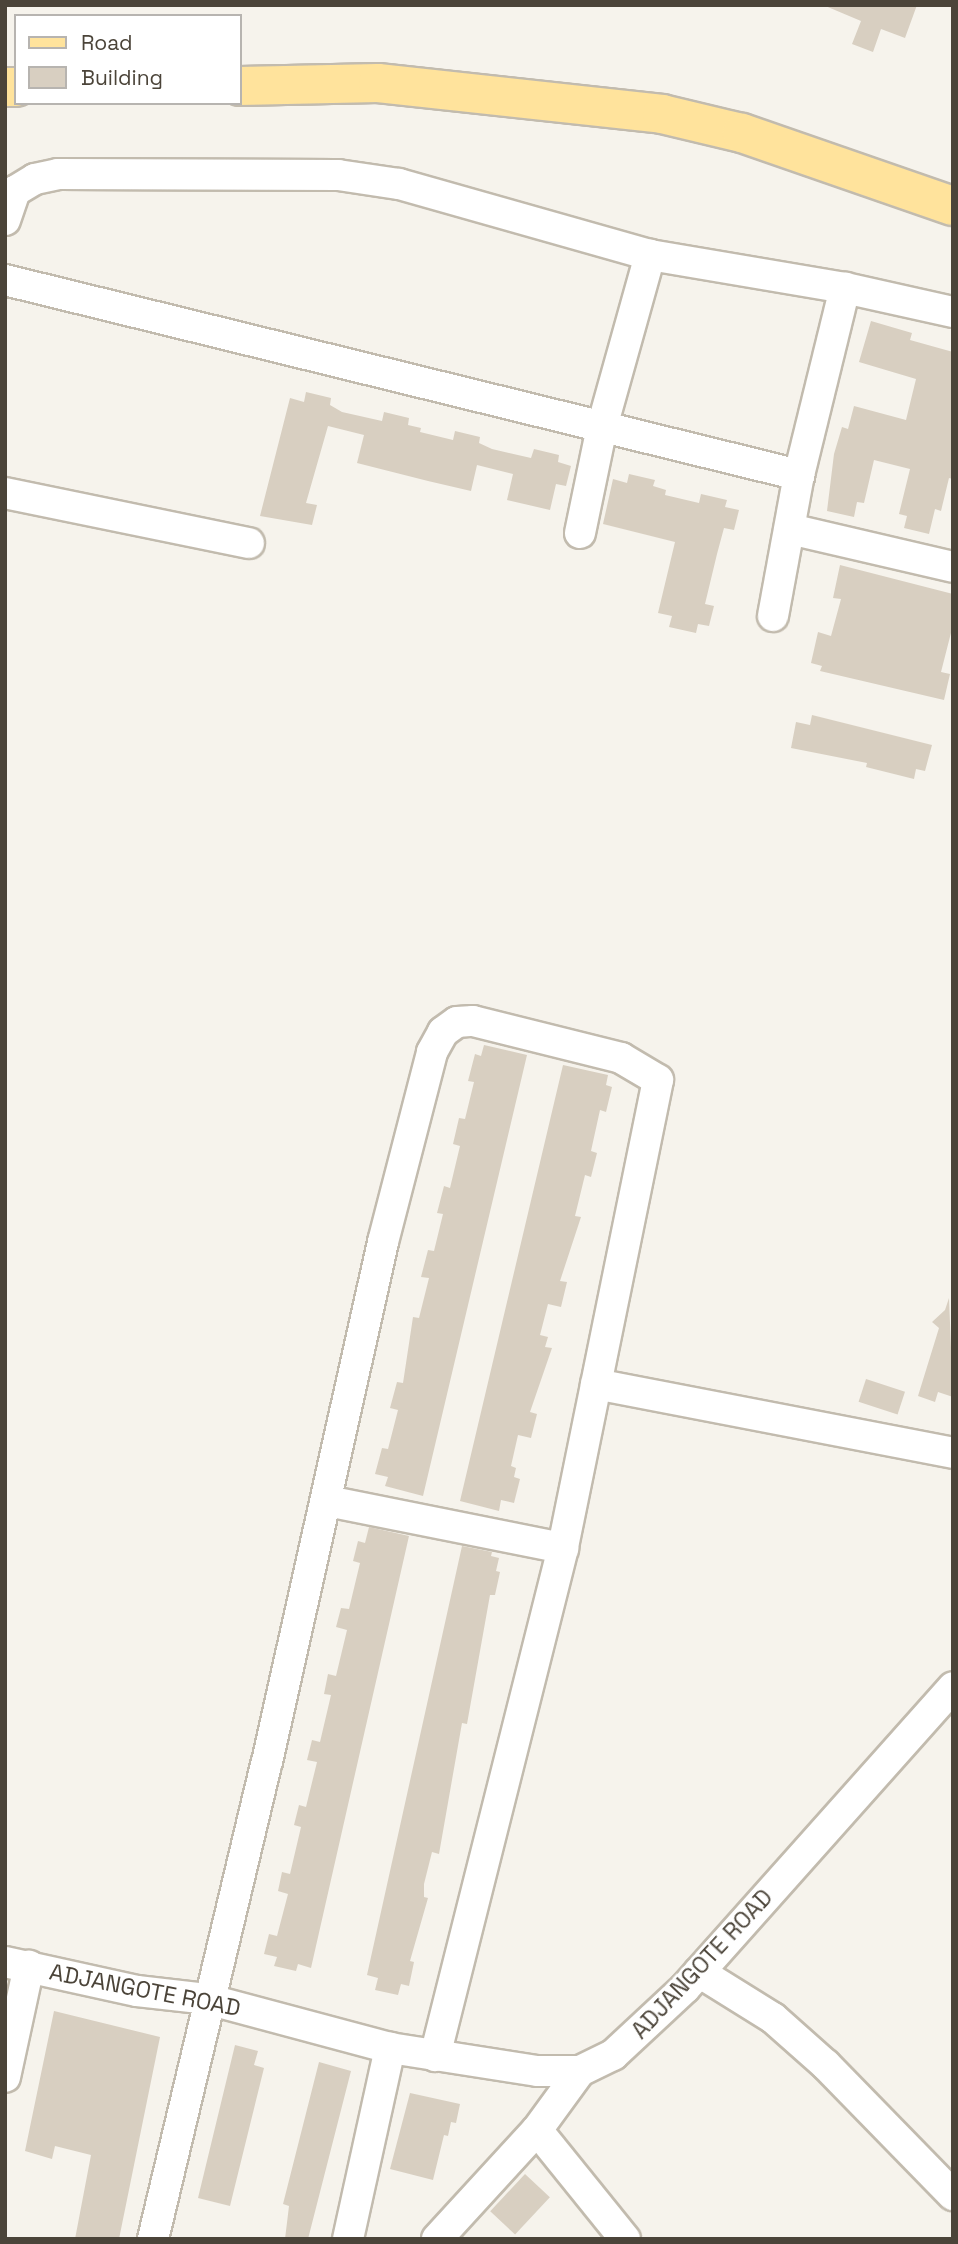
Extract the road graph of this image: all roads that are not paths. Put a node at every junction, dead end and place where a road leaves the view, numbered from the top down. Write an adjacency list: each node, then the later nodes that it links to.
1 (242, 86): 2 (main road)
2 (953, 206)
3 (5, 220): 4 (street)
4 (650, 255): 6 (street); 8 (street)
5 (5, 280): 8 (street)
6 (845, 288): 7 (street); 9 (street)
7 (953, 312)
8 (602, 427): 9 (street); 12 (street)
9 (799, 475): 11 (street)
10 (5, 493): 13 (street)
11 (790, 529): 14 (street); 15 (street)
12 (580, 533)
13 (249, 543)
14 (953, 567)
15 (773, 616)
16 (596, 1384): 17 (street); 18 (street); 19 (street)
17 (953, 1453)
18 (327, 1501): 19 (street); 23 (street)
19 (564, 1548): 25 (street)
20 (953, 1687): 22 (street, ADJANGOTE ROAD)
21 (17, 1964): 23 (street, ADJANGOTE ROAD); 27 (street)
22 (699, 1972): 26 (street, ADJANGOTE ROAD); 29 (street)
23 (207, 1999): 24 (street, ADJANGOTE ROAD); 30 (street)
24 (390, 2048): 25 (street, ADJANGOTE ROAD); 31 (street)
25 (435, 2056): 26 (street, ADJANGOTE ROAD)
26 (580, 2071): 28 (street)
27 (5, 2077)
28 (537, 2130): 32 (street); 33 (street)
29 (953, 2195)
30 (153, 2239)
31 (348, 2239)
32 (437, 2239)
33 (625, 2239)

